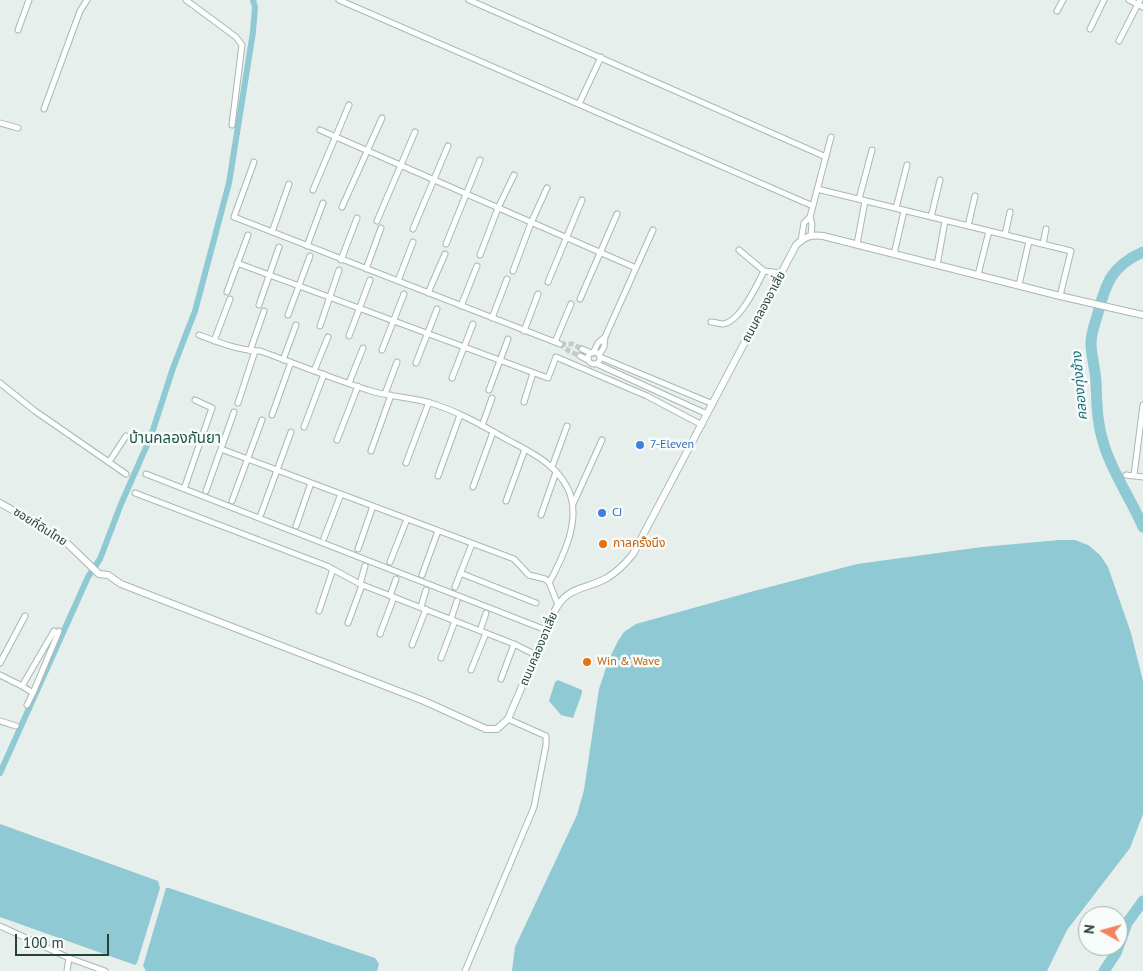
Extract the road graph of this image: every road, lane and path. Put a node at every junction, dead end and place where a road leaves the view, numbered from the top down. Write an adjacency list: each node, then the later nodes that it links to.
1 (29, 0): 12 (street)
2 (87, 0): 17 (street)
3 (186, 0): 20 (street)
4 (339, 0): 15 (street)
5 (469, 0): 14 (street)
6 (1063, 0): 10 (street)
7 (1104, 0): 11 (street)
8 (1129, 0): 9 (street)
9 (1140, 4): 13 (street)
10 (1057, 11)
11 (1090, 29)
12 (18, 30)
13 (1120, 41)
14 (601, 57): 15 (street); 29 (street)
15 (579, 104): 47 (street)
16 (349, 105): 24 (street)
17 (44, 109)
18 (382, 118): 28 (street)
19 (0, 123): 21 (street)
20 (232, 125)
21 (18, 128)
22 (320, 130): 24 (street)
23 (415, 132): 32 (street)
24 (335, 137): 28 (street); 40 (street)
25 (831, 137): 29 (street)
26 (448, 146): 35 (street)
27 (872, 150): 43 (street)
28 (368, 151): 32 (street); 48 (street)
29 (826, 157): 39 (street)
30 (480, 160): 41 (street)
31 (254, 162): 66 (street)
32 (400, 165): 35 (street); 57 (street)
33 (907, 165): 50 (street)
34 (514, 175): 49 (street)
35 (434, 180): 41 (street); 63 (street)
36 (940, 180): 55 (street)
37 (289, 184): 66 (street)
38 (547, 188): 59 (street)
39 (817, 189): 43 (street); 47 (street)
40 (313, 190)
41 (466, 194): 49 (street); 74 (street)
42 (975, 196): 60 (street)
43 (858, 199): 45 (street)
44 (582, 200): 70 (street)
45 (865, 201): 50 (street); 75 (street)
46 (323, 202): 77 (street)
47 (813, 206): 54 (street)
48 (342, 207)
49 (498, 208): 59 (street); 83 (street)
50 (896, 208): 51 (street)
51 (904, 210): 55 (street); 82 (street)
52 (1010, 212): 68 (street)
53 (617, 214): 80 (street)
54 (810, 217): 69 (street); 71 (street)
55 (931, 217): 58 (street)
56 (357, 218): 85 (street)
57 (377, 221)
58 (946, 221): 60 (street); 87 (street)
59 (531, 223): 70 (street); 92 (street)
60 (968, 226): 65 (street)
61 (382, 228): 90 (street)
62 (1046, 229): 76 (street)
63 (413, 230)
64 (653, 230): 89 (street)
65 (989, 231): 68 (street); 96 (street)
66 (272, 232): 77 (street)
67 (248, 235): 86 (street)
68 (1005, 235): 72 (street)
69 (811, 236): 71 (street); 75 (street)
70 (565, 238): 80 (street); 100 (street)
71 (800, 241): 94 (street, ถนนคลองอาเสี่ย)
72 (1029, 241): 76 (street); 101 (street)
73 (413, 242): 99 (street)
74 (446, 244)
75 (856, 244): 82 (street)
76 (1043, 244): 107 (street)
77 (306, 246): 85 (street)
78 (279, 247): 95 (street)
79 (739, 250): 93 (street)
80 (599, 252): 89 (street); 110 (street)
81 (445, 254): 104 (street)
82 (894, 254): 87 (street)
83 (480, 255)
84 (310, 256): 102 (street)
85 (341, 260): 90 (street)
86 (237, 263): 95 (street); 103 (street)
87 (937, 264): 96 (street)
88 (476, 266): 113 (street)
89 (636, 268): 130 (street)
90 (366, 269): 99 (street)
91 (340, 270): 108 (street)
92 (513, 271)
93 (764, 271): 94 (street); 121 (street)
94 (782, 273): 163 (street, ถนนคลองอาเสี่ย)
95 (270, 274): 102 (street); 112 (street)
96 (978, 275): 101 (street)
97 (507, 279): 119 (street)
98 (370, 280): 114 (street)
99 (398, 281): 104 (street)
100 (548, 282)
101 (1019, 284): 107 (street)
102 (299, 285): 108 (street); 118 (street)
103 (226, 292)
104 (428, 293): 113 (street)
105 (404, 294): 120 (street)
106 (538, 294): 125 (street)
107 (1060, 296): 117 (street)
108 (330, 297): 114 (street); 124 (street)
109 (230, 299): 132 (street)
110 (580, 299)
111 (571, 304): 125 (street)
112 (259, 305)
113 (461, 306): 119 (street)
114 (359, 308): 120 (street); 128 (street)
115 (437, 309): 127 (street)
116 (264, 312): 137 (street)
117 (1143, 315)
118 (288, 316)
119 (492, 318): 125 (street)
120 (393, 321): 127 (street); 136 (street)
121 (711, 322)
122 (472, 324): 133 (street)
123 (296, 325): 141 (street)
124 (320, 326)
125 (524, 330)
126 (199, 334): 132 (street)
127 (428, 334): 133 (street); 146 (street)
128 (349, 336)
129 (328, 337): 148 (street)
130 (605, 337): 138 (street); 140 (street)
131 (508, 339): 142 (street)
132 (214, 341): 137 (street)
133 (464, 347): 142 (street); 151 (street)
134 (363, 348): 153 (street)
135 (582, 348): 138 (street)
136 (382, 350)
137 (253, 351): 141 (street); 162 (street)
138 (592, 353): 140 (street); 143 (street)
139 (580, 356): 143 (street)
140 (600, 356): 147 (street); 163 (street)
141 (283, 360): 144 (street)
142 (500, 360): 149 (street); 155 (street)
143 (588, 360): 147 (street)
144 (291, 362): 148 (street); 167 (street)
145 (397, 362): 156 (street)
146 (416, 363)
147 (597, 364): 166 (street)
148 (314, 371): 150 (street)
149 (533, 373): 161 (street); 170 (street)
150 (324, 374): 153 (street); 173 (street)
151 (452, 378)
152 (0, 383): 183 (street)
153 (349, 383): 154 (street)
154 (358, 386): 156 (street); 177 (street)
155 (489, 390)
156 (385, 394): 157 (street)
157 (391, 395): 160 (street); 181 (street)
158 (492, 398): 171 (street)
159 (195, 400): 196 (street)
160 (429, 402): 168 (street); 184 (street)
161 (524, 402)
162 (238, 403)
163 (713, 404): 166 (street, ถนนคลองอาเสี่ย)
164 (1143, 405): 191 (street)
165 (234, 412): 179 (street)
166 (707, 414): 170 (street, ถนนคลองอาเสี่ย)
167 (272, 415)
168 (460, 415): 171 (street); 192 (street)
169 (262, 420): 182 (street)
170 (702, 425): 226 (street, ถนนคลองอาเสี่ย)
171 (482, 426): 175 (street)
172 (568, 426): 185 (street)
173 (304, 427)
174 (291, 432): 186 (street)
175 (494, 432): 180 (street); 195 (street)
176 (126, 436): 183 (street)
177 (338, 440)
178 (602, 440): 203 (street)
179 (221, 449): 182 (street); 197 (street)
180 (525, 449): 185 (street); 200 (street)
181 (371, 451)
182 (247, 459): 186 (street); 201 (street)
183 (109, 462): 188 (street)
184 (406, 463)
185 (552, 467): 187 (street)
186 (277, 469): 194 (street); 205 (street)
187 (556, 472): 203 (street); 206 (street)
188 (126, 474)
189 (146, 474): 196 (street)
190 (1126, 475): 191 (street)
191 (1134, 475): 193 (street)
192 (438, 476)
193 (1143, 476)
194 (311, 483): 199 (street); 208 (street)
195 (473, 488)
196 (184, 489): 233 (street)
197 (206, 491)
198 (135, 493): 215 (street)
199 (341, 494): 204 (street); 210 (street)
200 (506, 501)
201 (232, 502)
202 (0, 503): 247 (street, ซอยที่ดินไทย)
203 (572, 504): 219 (street)
204 (373, 506): 207 (street); 212 (street)
205 (261, 514)
206 (541, 515)
207 (407, 519): 209 (street); 213 (street)
208 (296, 526)
209 (438, 531): 211 (street); 217 (street)
210 (324, 538)
211 (472, 544): 216 (street); 219 (street)
212 (358, 548)
213 (390, 562)
214 (365, 566): 220 (street)
215 (333, 569): 220 (street); 228 (street)
216 (460, 573): 221 (street); 225 (street)
217 (422, 575)
218 (396, 579): 223 (street)
219 (549, 583): 226 (street)
220 (361, 584): 223 (street); 232 (street)
221 (455, 587)
222 (426, 590): 227 (street)
223 (392, 596): 227 (street); 235 (street)
224 (457, 601): 231 (street)
225 (536, 603)
226 (558, 605): 233 (street, ถนนคลองอาเสี่ย)
227 (423, 608): 231 (street); 237 (street)
228 (319, 611)
229 (486, 613): 234 (street)
230 (25, 616): 240 (street)
231 (453, 620): 234 (street); 239 (street)
232 (348, 623)
233 (546, 630): 238 (street, ถนนคลองอาเสี่ย)
234 (483, 632): 236 (street); 241 (street)
235 (380, 634)
236 (514, 644): 238 (street); 243 (street)
237 (412, 645)
238 (536, 655): 247 (street, ถนนคลองอาเสี่ย)
239 (441, 658)
240 (0, 663)
241 (471, 670)
242 (0, 675): 244 (street)
243 (500, 679)
244 (22, 686): 245 (street); 245 (street)
245 (33, 693): 246 (street)
246 (27, 705)
247 (508, 719): 254 (street)
248 (0, 720): 249 (street)
249 (16, 726)
250 (0, 926): 251 (street)
251 (70, 958): 252 (street); 253 (street)
252 (68, 971)
253 (105, 971)
254 (465, 971)

